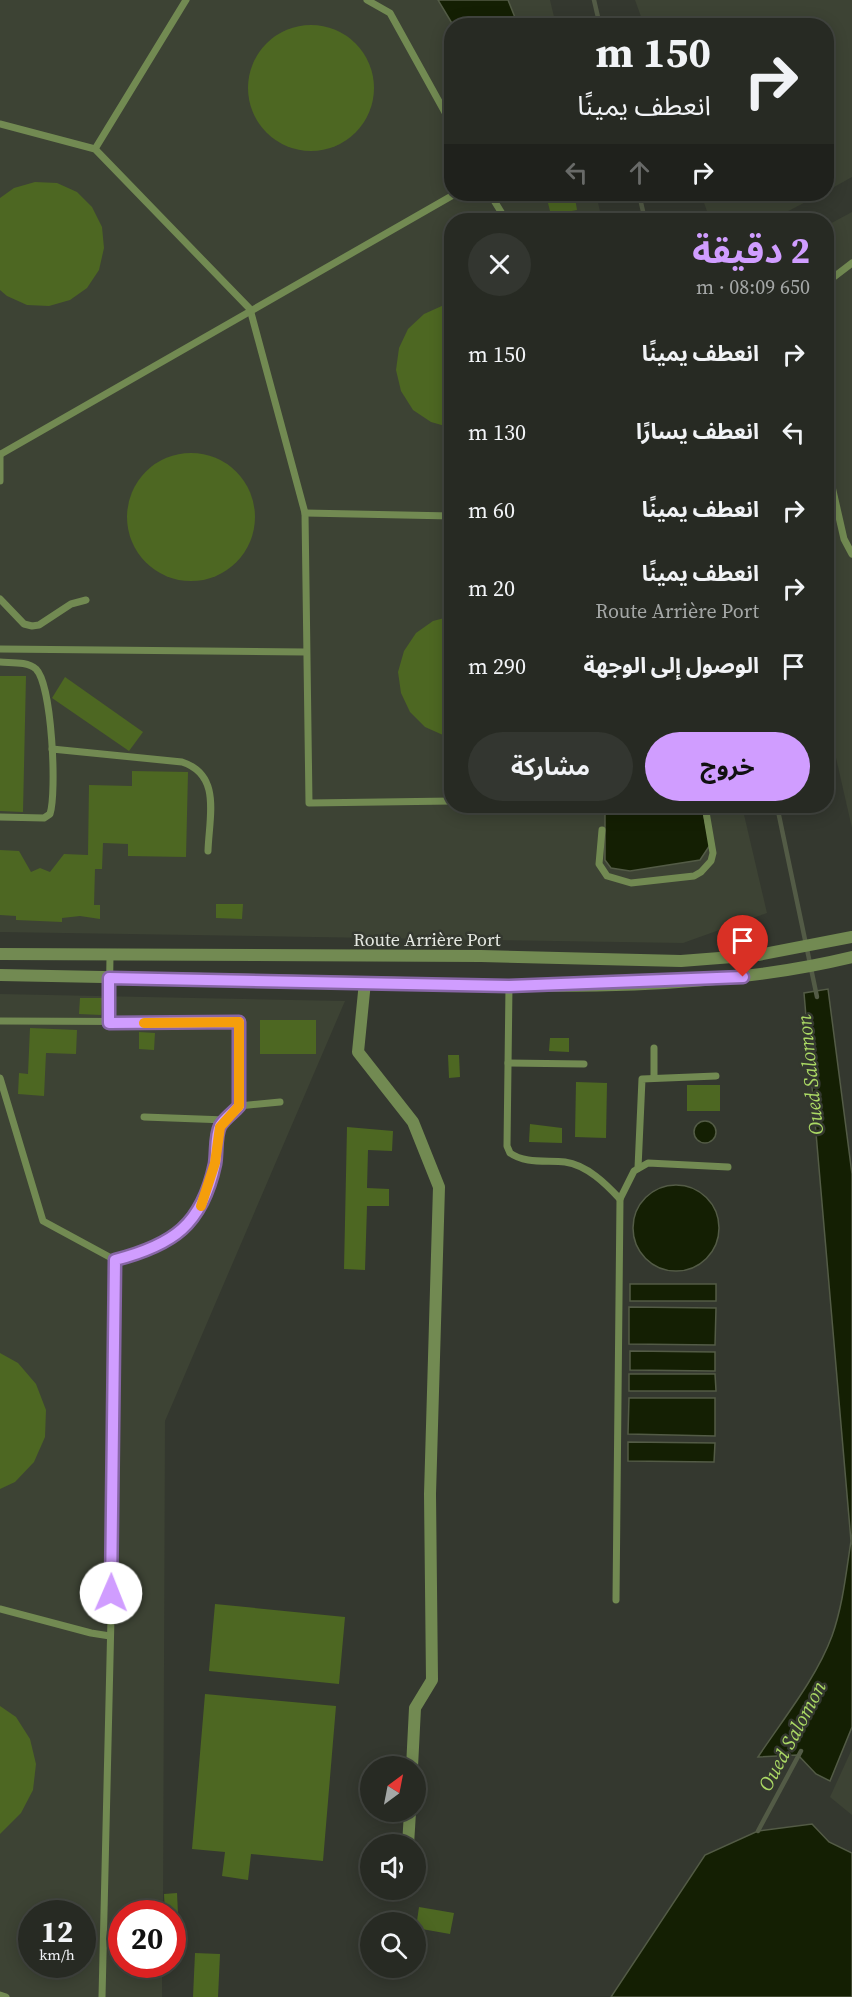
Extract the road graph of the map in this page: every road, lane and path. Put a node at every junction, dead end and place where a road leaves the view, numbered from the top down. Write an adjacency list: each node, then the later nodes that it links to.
1 (186, 0): 5 (lane)
2 (367, 0): 3 (lane)
3 (444, 111)
4 (0, 124): 5 (lane)
5 (95, 148): 9 (lane)
6 (444, 200): 9 (lane)
7 (852, 263): 8 (lane)
8 (834, 277)
9 (250, 309): 10 (lane); 13 (lane)
10 (0, 454): 11 (lane)
11 (0, 482)
12 (834, 494): 15 (lane)
13 (305, 513): 14 (lane); 19 (lane)
14 (444, 516)
15 (852, 554)
16 (0, 599): 17 (lane)
17 (86, 600)
18 (0, 649): 19 (lane)
19 (305, 652): 22 (lane)
20 (0, 662): 21 (lane)
21 (52, 749): 24 (lane); 26 (lane)
22 (444, 801)
23 (706, 813): 25 (lane)
24 (0, 817)
25 (602, 830)
26 (208, 851)
27 (852, 938): 29 (street, Route Arrière Port)
28 (0, 954): 29 (street, Route Arrière Port)
29 (110, 956): 32 (lane)
30 (846, 959): 34 (street)
31 (0, 975): 32 (street)
32 (109, 978): 33 (street); 36 (lane)
33 (365, 982): 34 (street); 56 (street)
34 (509, 986): 38 (lane)
35 (0, 1021): 36 (lane)
36 (109, 1023): 44 (lane)
37 (654, 1048): 41 (lane)
38 (508, 1063): 39 (lane); 51 (lane)
39 (584, 1064)
40 (716, 1076): 41 (lane)
41 (654, 1077): 47 (lane)
42 (0, 1078): 52 (lane)
43 (280, 1102): 44 (lane)
44 (239, 1106): 46 (lane)
45 (144, 1117): 46 (lane)
46 (226, 1120): 52 (lane)
47 (638, 1156): 48 (lane); 50 (lane)
48 (648, 1162): 49 (lane); 50 (lane)
49 (728, 1167)
50 (638, 1168): 51 (lane)
51 (620, 1199): 53 (lane)
52 (115, 1260): 55 (lane)
53 (616, 1600)
54 (0, 1609): 55 (lane)
55 (110, 1636): 59 (lane)
56 (413, 1756)
57 (0, 1995): 58 (lane)
58 (6, 1997)
59 (102, 1997)

